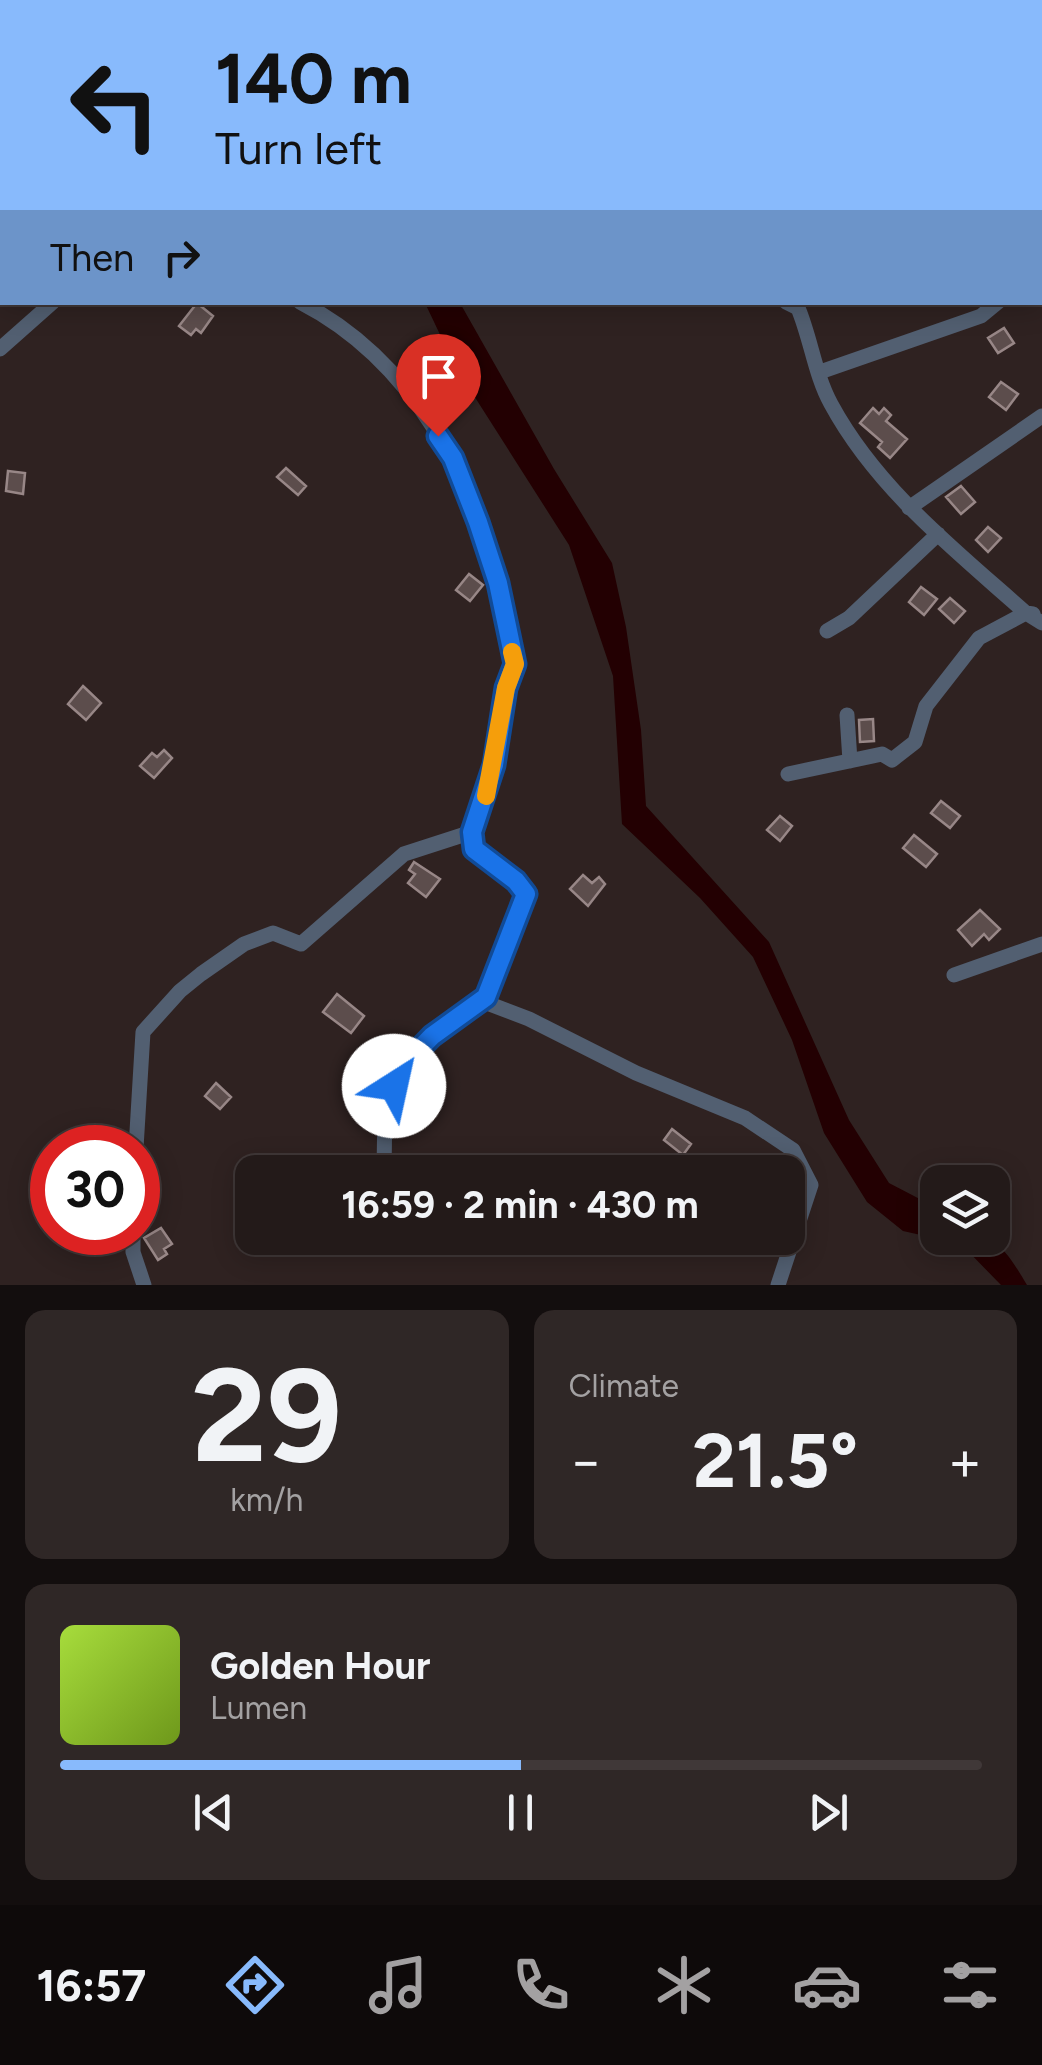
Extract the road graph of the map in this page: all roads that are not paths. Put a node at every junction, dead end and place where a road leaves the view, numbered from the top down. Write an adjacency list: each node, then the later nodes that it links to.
1 (51, 305): 5 (street)
2 (306, 305): 16 (street)
3 (792, 305): 6 (street)
4 (994, 305): 6 (street)
5 (0, 349)
6 (820, 372): 8 (street)
7 (1042, 416): 8 (street)
8 (909, 508): 9 (street)
9 (938, 534): 10 (street); 12 (street)
10 (1034, 614): 11 (street); 14 (street)
11 (1042, 622)
12 (827, 632)
13 (846, 714): 14 (street)
14 (850, 761): 15 (street)
15 (788, 774)
16 (472, 832): 19 (street); 20 (street)
17 (1042, 944): 18 (street)
18 (954, 974)
19 (486, 997): 21 (street); 24 (street)
20 (137, 1125)
21 (385, 1155)
22 (134, 1255): 23 (street)
23 (144, 1285)
24 (778, 1285)

